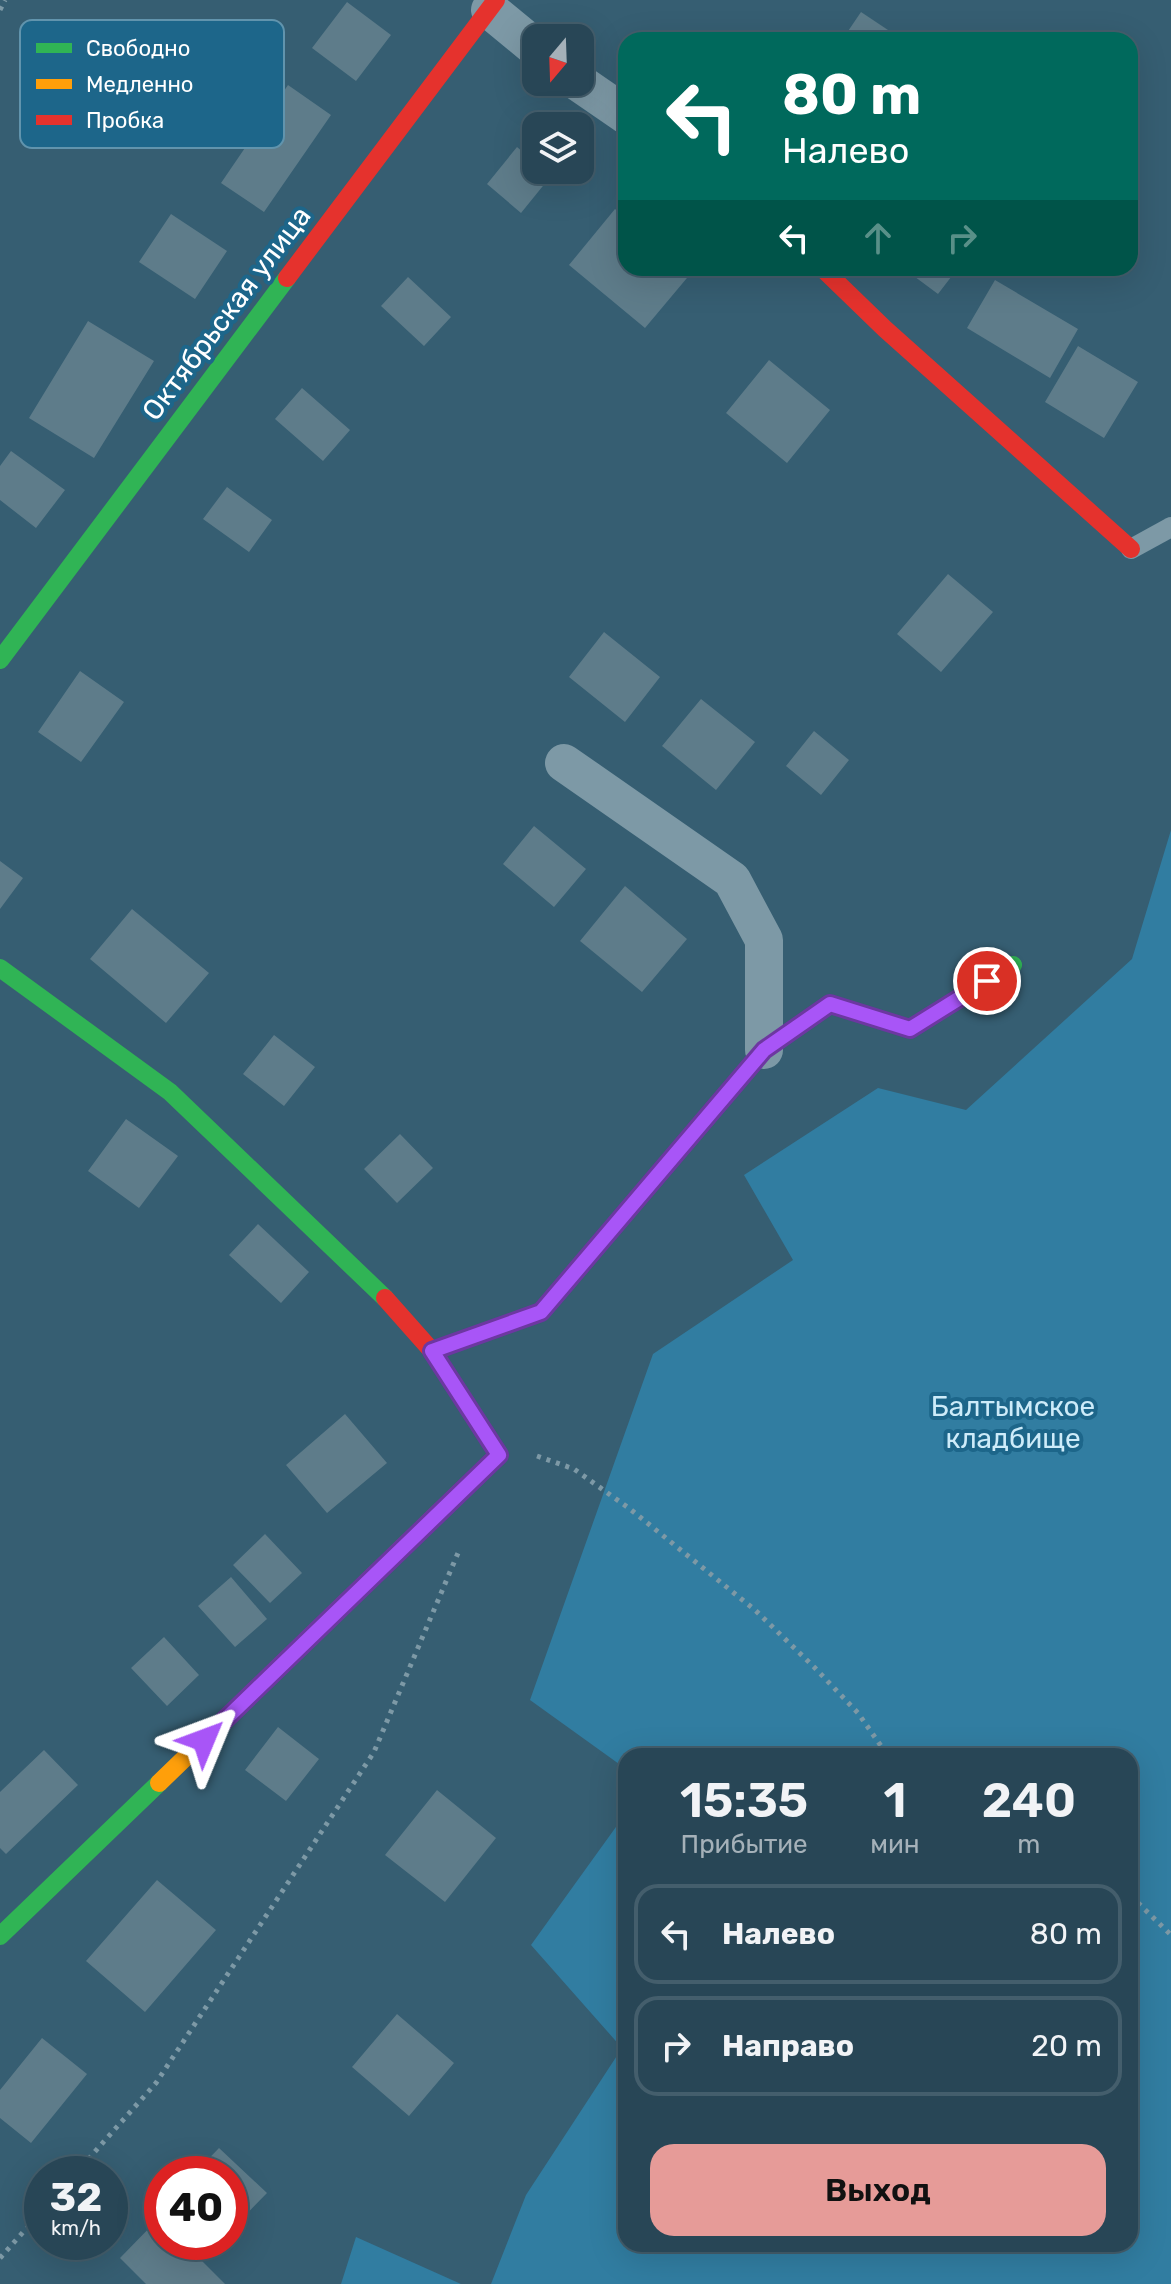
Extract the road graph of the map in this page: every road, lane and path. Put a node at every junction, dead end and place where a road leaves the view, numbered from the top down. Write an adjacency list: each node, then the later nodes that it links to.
1 (5, 0): 3 (path)
2 (493, 5): 4 (street); 10 (street, Октябрьская улица)
3 (0, 10)
4 (522, 34)
5 (594, 93): 6 (street)
6 (618, 110)
7 (830, 276): 9 (street)
8 (1171, 527): 9 (lane)
9 (1131, 549)
10 (0, 660)
11 (564, 763): 14 (street)
12 (1013, 965): 14 (street)
13 (0, 968): 15 (street)
14 (764, 1050): 15 (street)
15 (432, 1351): 16 (street)
16 (499, 1455): 18 (path); 21 (street)
17 (463, 1540): 22 (path)
18 (882, 1748)
19 (1138, 1903): 20 (path)
20 (1171, 1935)
21 (0, 1936)
22 (91, 2156)
23 (24, 2231): 24 (path)
24 (0, 2258)

